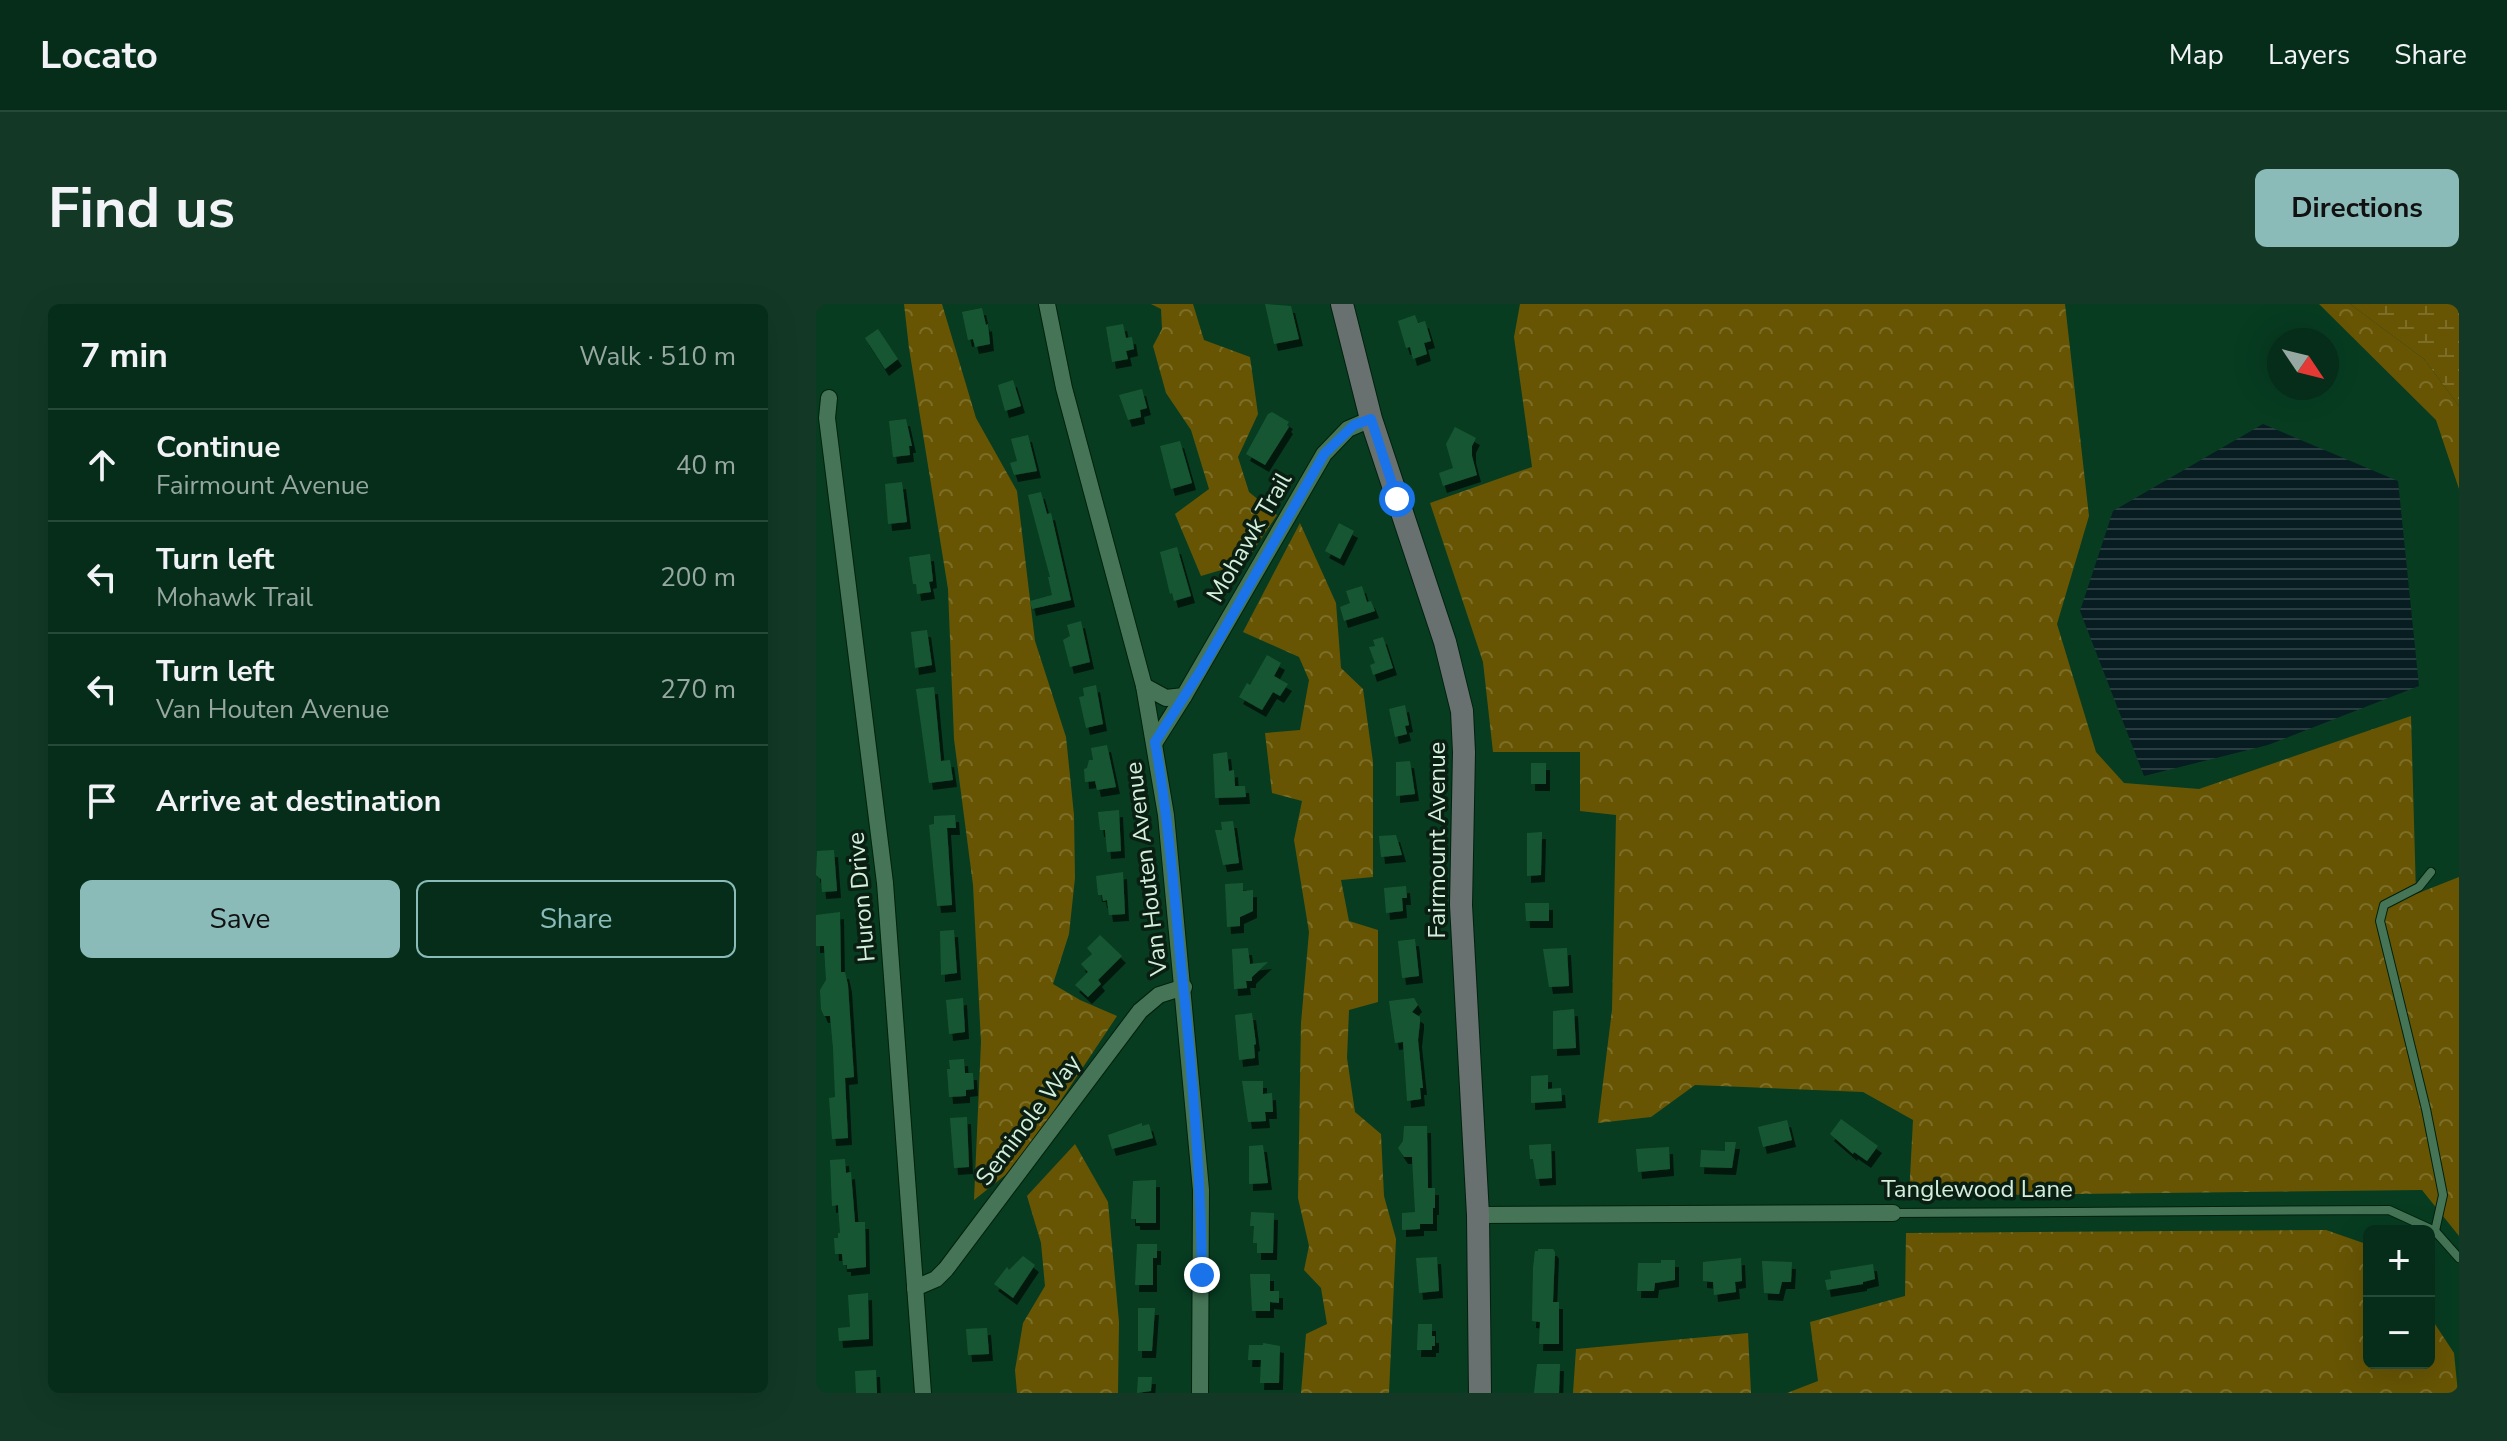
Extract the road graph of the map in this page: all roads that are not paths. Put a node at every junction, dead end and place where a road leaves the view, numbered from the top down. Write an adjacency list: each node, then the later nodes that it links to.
1 (1047, 304): 5 (street, Van Houten Avenue)
2 (1342, 304): 4 (main road, Fairmount Avenue)
3 (829, 398): 15 (street, Huron Drive)
4 (1371, 419): 6 (street, Mohawk Trail); 11 (main road, Fairmount Avenue)
5 (1144, 686): 6 (street); 7 (street, Van Houten Avenue)
6 (1184, 696): 7 (street, Mohawk Trail)
7 (1155, 742): 9 (street, Van Houten Avenue)
8 (2431, 872): 13 (lane)
9 (1184, 987): 15 (street, Seminole Way); 17 (street, Van Houten Avenue)
10 (1893, 1213): 11 (street, Tanglewood Lane); 12 (lane, Tanglewood Lane)
11 (1478, 1215): 18 (main road, Fairmount Avenue)
12 (2422, 1225)
13 (2435, 1231): 14 (lane, Tanglewood Lane)
14 (2459, 1258)
15 (915, 1288): 16 (street, Huron Drive)
16 (923, 1393)
17 (1200, 1393)
18 (1480, 1393)

